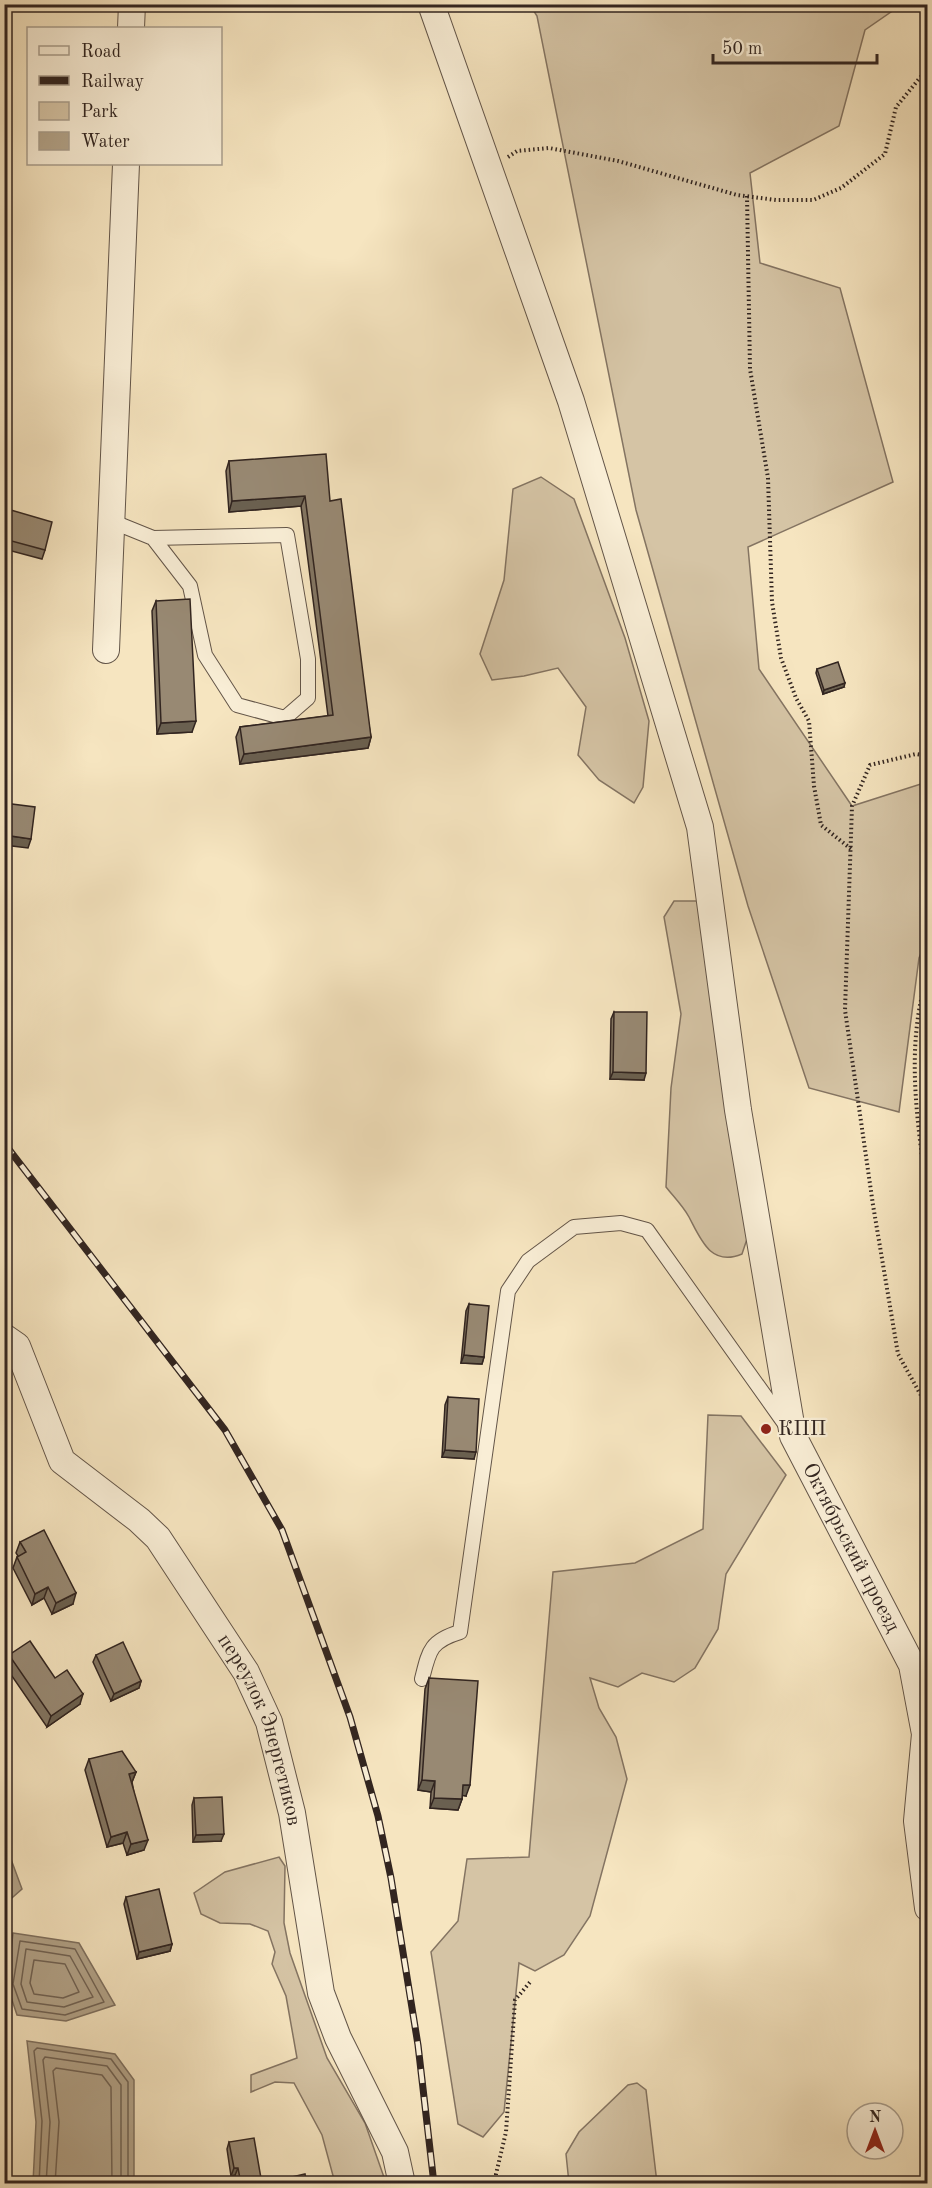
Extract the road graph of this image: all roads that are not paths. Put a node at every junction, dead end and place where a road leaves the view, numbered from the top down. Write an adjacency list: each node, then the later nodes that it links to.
1 (132, 4): 3 (street)
2 (431, 4): 9 (street, Октябрьский проезд)
3 (131, 27)
4 (126, 165): 5 (street)
5 (111, 521): 6 (lane); 7 (street)
6 (153, 538): 6 (lane)
7 (106, 650)
8 (4, 1336): 12 (street, переулок Энергетиков)
9 (793, 1436): 10 (lane); 11 (street, Октябрьский проезд)
10 (422, 1679)
11 (927, 1908)
12 (402, 2184)

